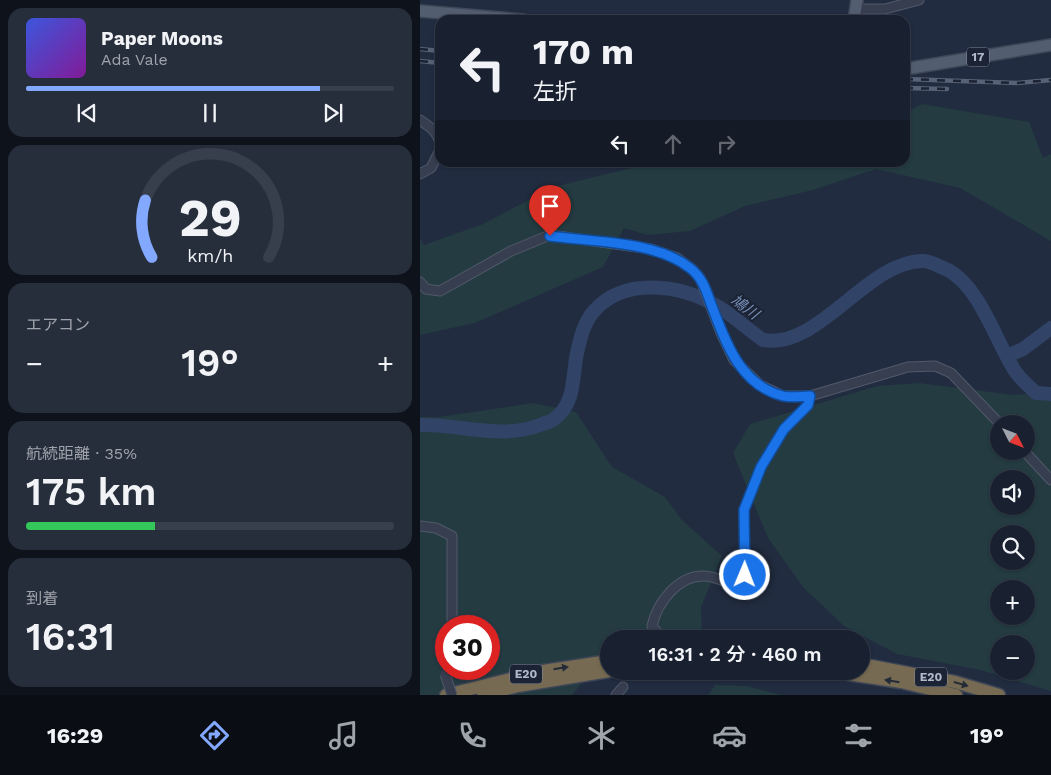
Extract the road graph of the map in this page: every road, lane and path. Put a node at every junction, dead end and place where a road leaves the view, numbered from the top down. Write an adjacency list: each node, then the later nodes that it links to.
1 (919, 0): 2 (street)
2 (855, 10)
3 (420, 12): 4 (main road)
4 (459, 15)
5 (1051, 45): 6 (main road, 17)
6 (910, 68)
7 (420, 120): 8 (street)
8 (435, 132)
9 (435, 159): 10 (street)
10 (420, 174)
11 (420, 282): 12 (street)
12 (810, 396): 13 (street); 18 (street)
13 (991, 415)
14 (1032, 460): 15 (street)
15 (1051, 480)
16 (420, 526): 17 (street)
17 (452, 615)
18 (655, 630)
19 (600, 662): 25 (highway, E20, one-way to 19)
20 (870, 666): 30 (highway, E20, one-way to 30)
21 (600, 672): 27 (highway, E20)
22 (870, 677): 29 (highway, E20, one-way to 22)
23 (448, 680): 26 (street, bridge)
24 (623, 687): 28 (street)
25 (446, 695)
26 (452, 695)
27 (483, 695)
28 (616, 695)
29 (956, 695)
30 (999, 695)

